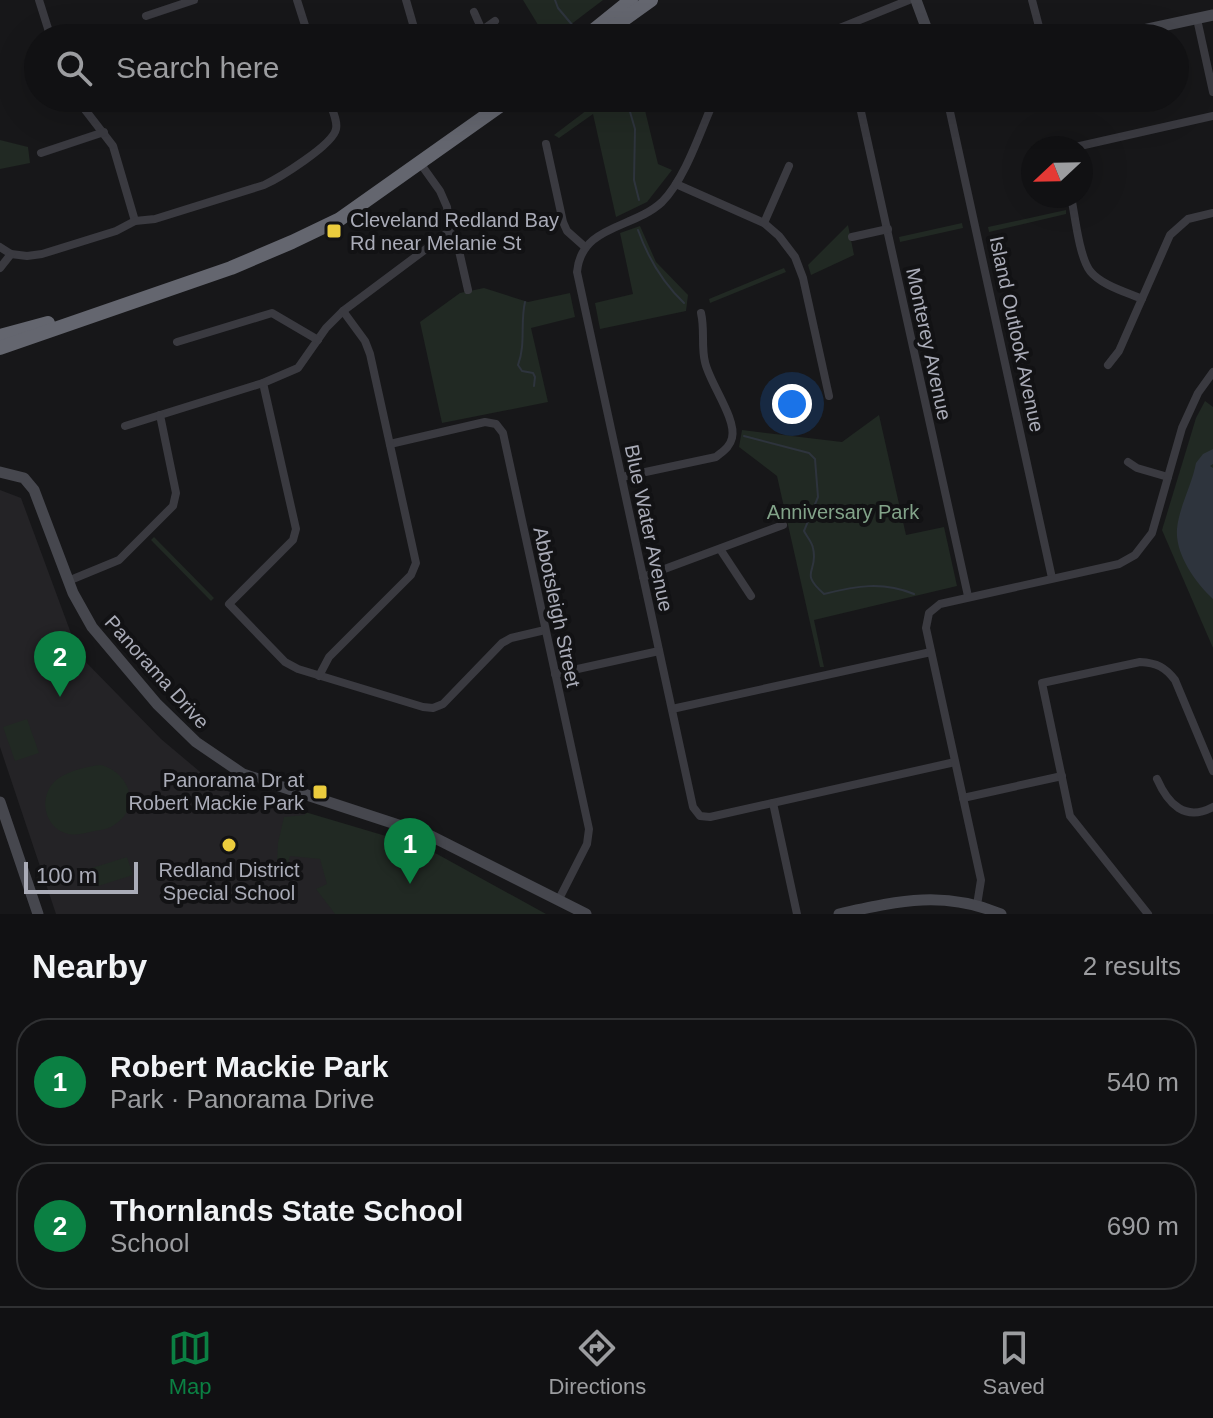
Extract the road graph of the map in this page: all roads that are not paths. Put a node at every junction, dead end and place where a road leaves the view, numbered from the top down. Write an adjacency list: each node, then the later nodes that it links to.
1 (39, 0): 17 (street)
2 (194, 0): 14 (street)
3 (297, 0): 18 (street)
4 (406, 0): 19 (street)
5 (631, 0): 11 (highway)
6 (644, 0): 11 (highway)
7 (651, 0): 23 (highway)
8 (909, 0): 24 (street)
9 (916, 0): 25 (street)
10 (1032, 0): 26 (street)
11 (615, 10): 22 (highway)
12 (474, 12): 20 (street)
13 (1213, 15): 15 (street)
14 (146, 16)
15 (1197, 19): 27 (street); 28 (street)
16 (495, 21): 21 (street)
17 (47, 24)
18 (305, 24)
19 (413, 24)
20 (479, 24)
21 (491, 24)
22 (600, 24)
23 (618, 24)
24 (850, 24)
25 (925, 24)
26 (1038, 24)
27 (1173, 24)
28 (1213, 92)
29 (88, 112): 36 (street)
30 (333, 112): 45 (street)
31 (491, 112): 40 (highway)
32 (709, 112): 42 (street)
33 (861, 112): 47 (street, Monterey Avenue)
34 (950, 112): 77 (street, Island Outlook Avenue)
35 (1213, 116): 37 (street)
36 (104, 132): 39 (street); 45 (street)
37 (1093, 143)
38 (546, 144): 51 (street)
39 (41, 153)
40 (420, 163): 48 (street); 56 (highway)
41 (789, 166): 46 (street)
42 (676, 184): 46 (street); 51 (street)
43 (1074, 208): 55 (street)
44 (1213, 213): 55 (street)
45 (135, 221): 52 (street)
46 (764, 223): 66 (street)
47 (888, 229): 49 (street); 80 (street, Monterey Avenue)
48 (450, 231): 54 (street); 57 (street)
49 (852, 237)
50 (0, 247): 52 (street)
51 (585, 247): 72 (street, Blue Water Avenue)
52 (11, 254): 53 (street)
53 (0, 268)
54 (468, 290)
55 (1142, 299): 63 (street)
56 (103, 311): 59 (highway); 62 (highway)
57 (343, 311): 60 (street); 69 (street)
58 (701, 313): 72 (street)
59 (0, 336)
60 (318, 340): 61 (street); 65 (street)
61 (177, 342)
62 (0, 348)
63 (1108, 365)
64 (1213, 372): 73 (street)
65 (263, 383): 67 (street); 85 (street)
66 (829, 396)
67 (160, 415): 68 (street); 78 (street)
68 (125, 426)
69 (390, 444): 81 (street, Abbotsleigh Street); 85 (street)
70 (1128, 462): 73 (street)
71 (0, 472): 78 (street, Panorama Drive)
72 (622, 477): 76 (street, Blue Water Avenue)
73 (1168, 477): 77 (street)
74 (783, 525): 75 (street)
75 (720, 549): 76 (street); 79 (street)
76 (643, 577): 82 (street, Blue Water Avenue)
77 (1052, 578): 80 (street)
78 (68, 581): 95 (street, Panorama Drive)
79 (751, 596)
80 (968, 596): 83 (street)
81 (545, 630): 84 (street, Abbotsleigh Street); 85 (street)
82 (659, 651): 84 (street); 86 (street, Blue Water Avenue)
83 (931, 652): 86 (street); 87 (street)
84 (555, 674): 95 (street, Abbotsleigh Street)
85 (319, 676)
86 (672, 709): 93 (street, Blue Water Avenue)
87 (955, 762): 91 (street); 93 (street)
88 (1213, 771): 89 (street)
89 (1062, 776): 91 (street); 102 (street)
90 (1157, 779): 94 (street)
91 (963, 798): 96 (street)
92 (0, 802): 97 (street)
93 (773, 803): 99 (street)
94 (1213, 807)
95 (559, 899): 98 (street, Panorama Drive)
96 (977, 905): 100 (street); 101 (street)
97 (38, 914)
98 (586, 914)
99 (797, 914)
100 (839, 914)
101 (1001, 914)
102 (1148, 914)

